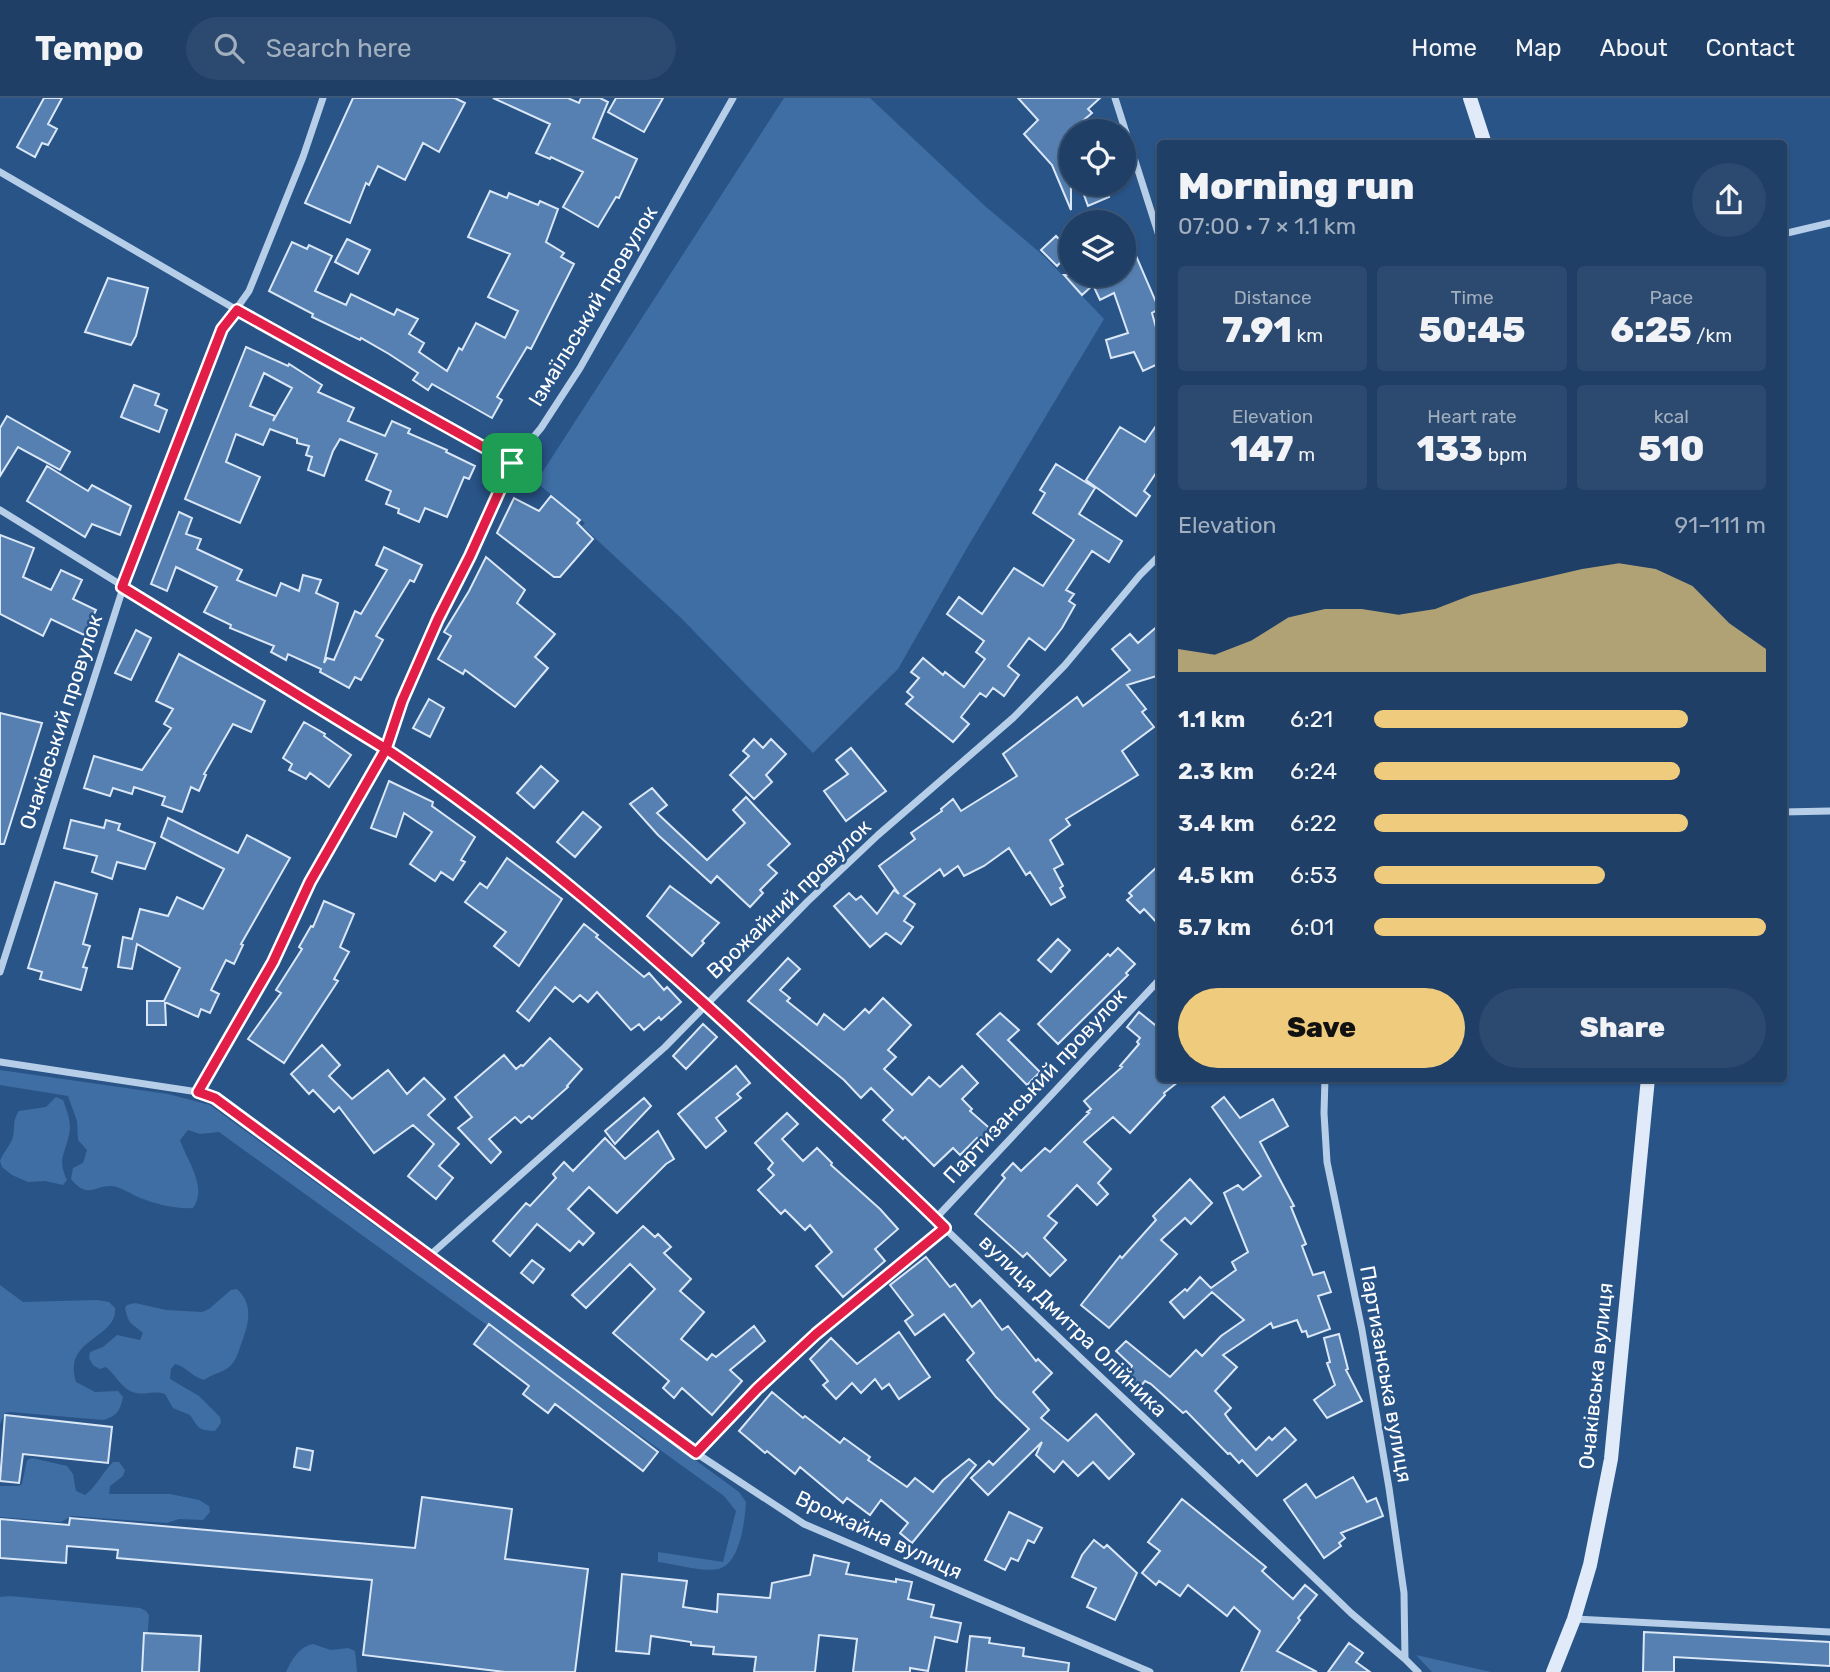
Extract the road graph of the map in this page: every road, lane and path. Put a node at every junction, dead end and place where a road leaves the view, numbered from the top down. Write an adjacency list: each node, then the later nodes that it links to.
1 (323, 98): 10 (street, Очаківський провулок)
2 (733, 98): 11 (street, Ізмаїльський провулок)
3 (1115, 98): 8 (street)
4 (1470, 98): 5 (street)
5 (1484, 140)
6 (0, 172): 10 (street)
7 (1830, 223): 9 (street)
8 (1157, 230)
9 (1787, 233)
10 (237, 310): 11 (street); 14 (street, Очаківський провулок)
11 (512, 463): 15 (street, Ізмаїльський провулок)
12 (0, 510): 14 (street, вулиця Дмитра Олійника)
13 (1157, 558): 20 (street, Врожайний провулок)
14 (122, 587): 15 (street, вулиця Дмитра Олійника); 18 (street, Очаківський провулок)
15 (386, 749): 20 (street, вулиця Дмитра Олійника); 24 (street, Ізмаїльський провулок)
16 (1830, 811): 17 (street)
17 (1787, 812)
18 (0, 972)
19 (1157, 982): 25 (street, Партизанський провулок)
20 (706, 1005): 25 (street, вулиця Дмитра Олійника); 27 (street, Врожайний провулок)
21 (0, 1062): 24 (street, Врожайна вулиця)
22 (1325, 1082): 31 (street, Партизанська вулиця)
23 (1648, 1082): 29 (street, Очаківська вулиця)
24 (198, 1092): 27 (street, Врожайна вулиця)
25 (936, 1218): 26 (street, вулиця Дмитра Олійника)
26 (945, 1228): 28 (street); 31 (street, вулиця Дмитра Олійника)
27 (429, 1256): 28 (street, Врожайна вулиця)
28 (696, 1453): 32 (street, Врожайна вулиця)
29 (1574, 1619): 30 (street); 34 (street, Очаківська вулиця)
30 (1830, 1632)
31 (1405, 1659): 33 (street)
32 (1150, 1672)
33 (1418, 1672)
34 (1553, 1672)

